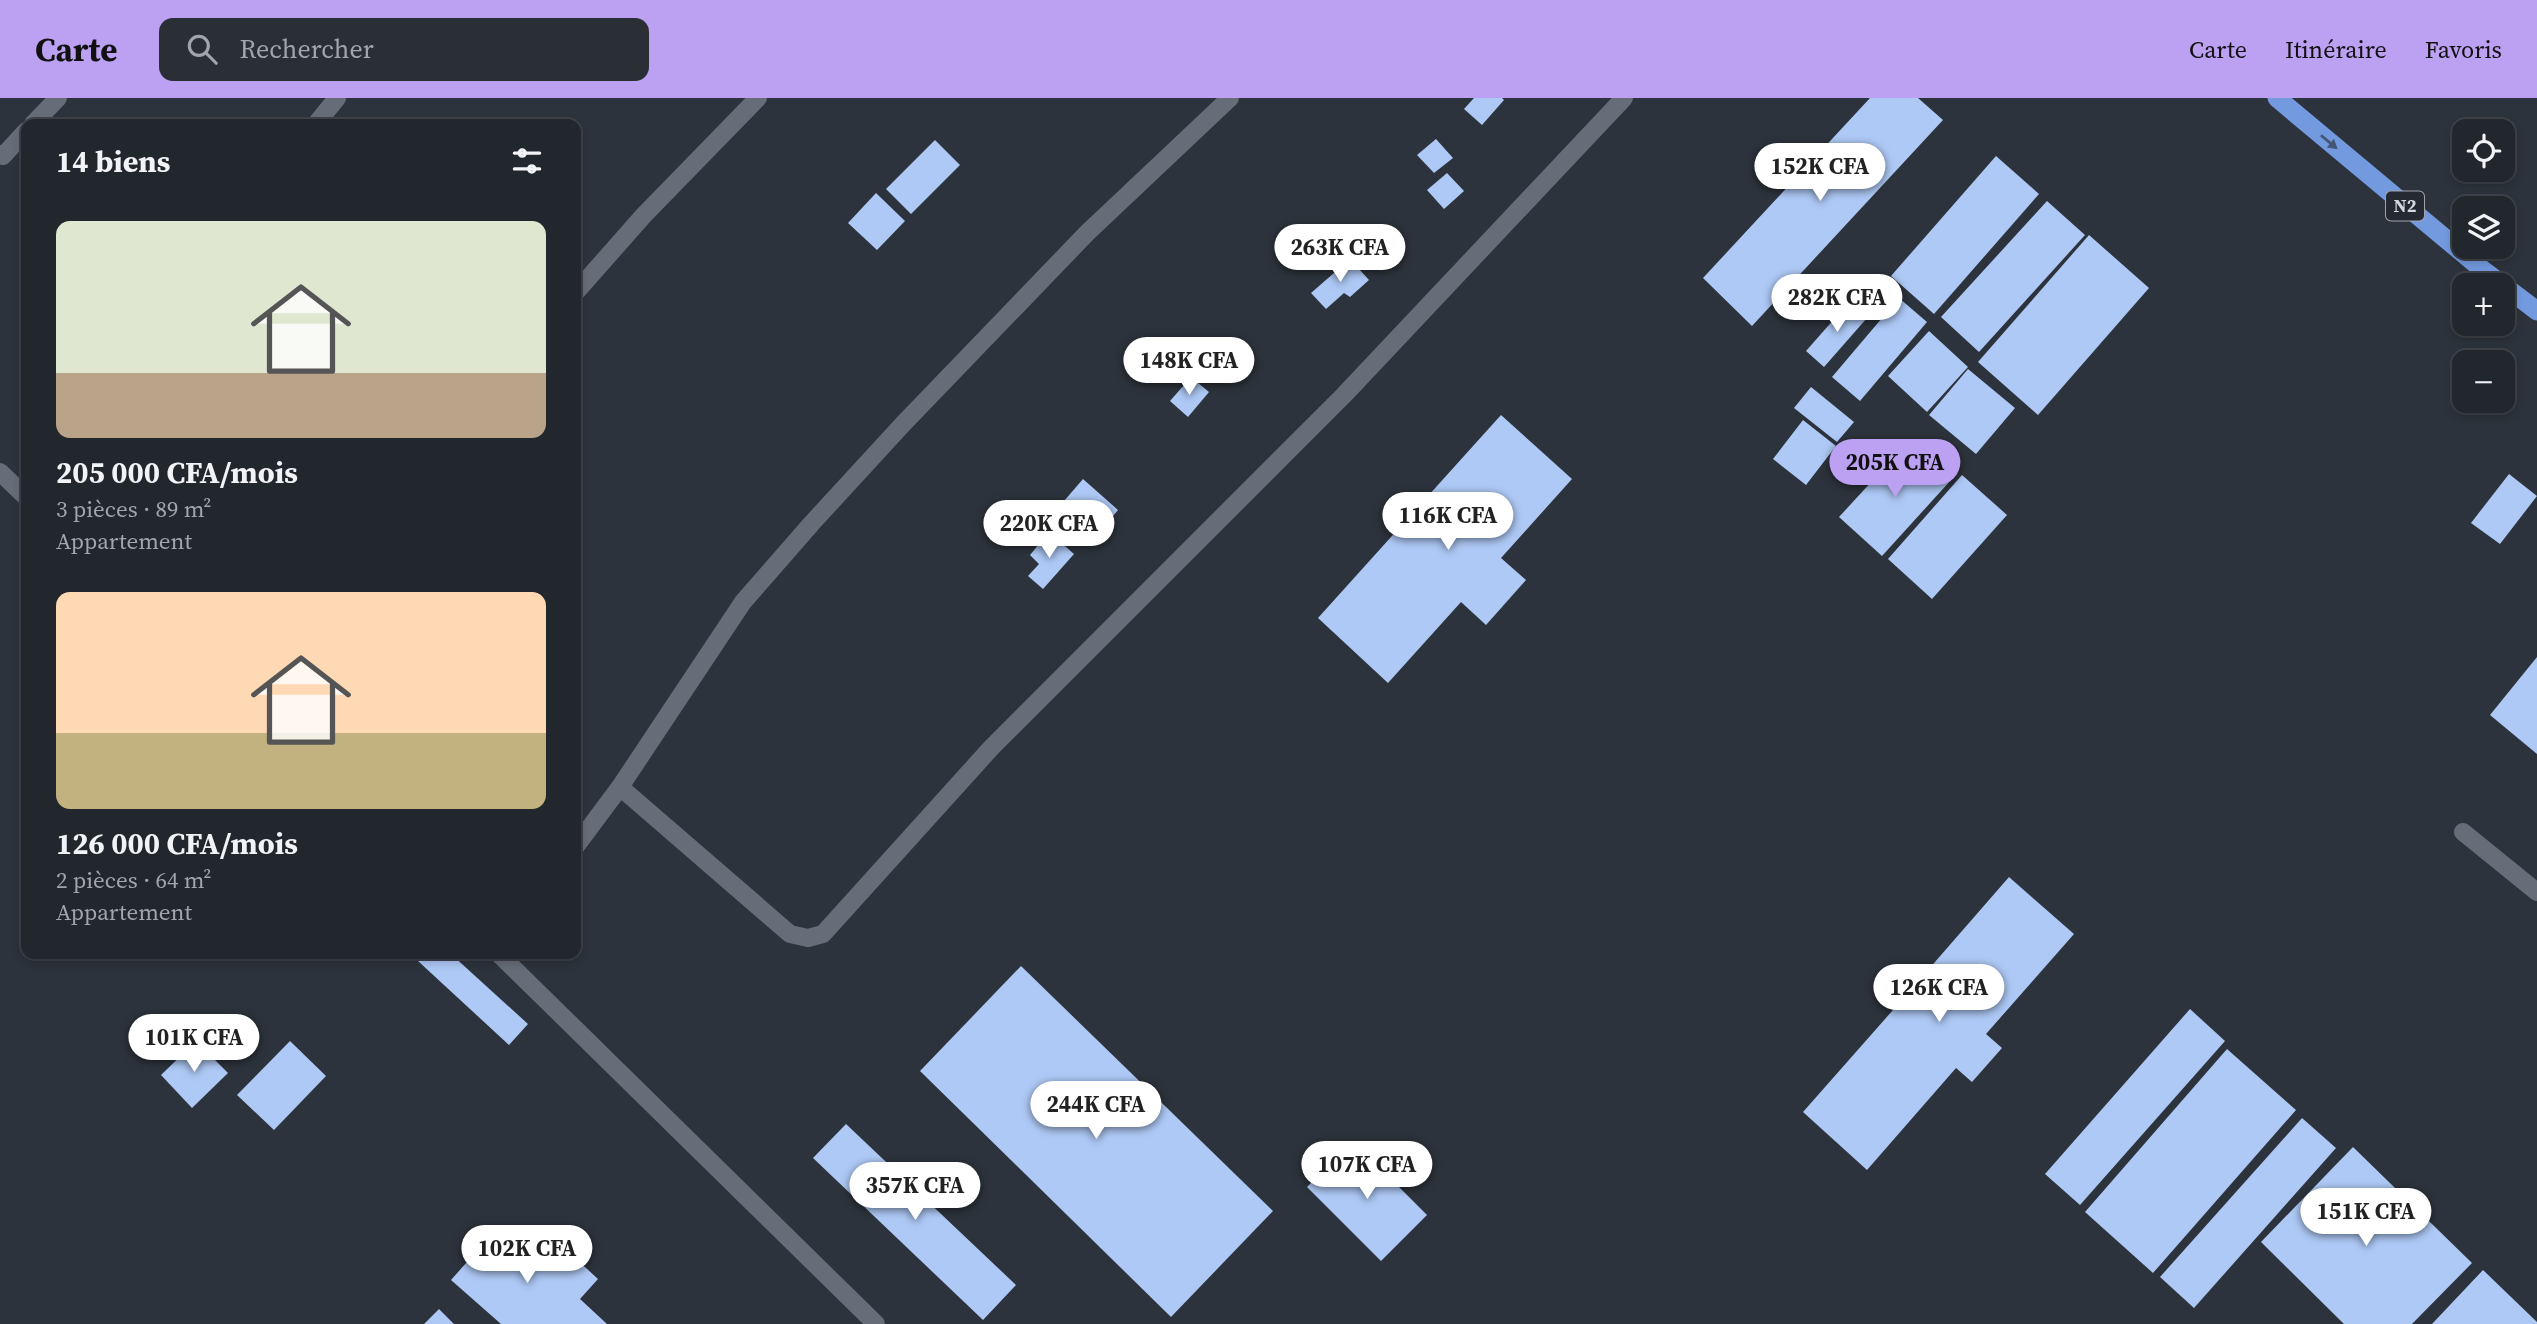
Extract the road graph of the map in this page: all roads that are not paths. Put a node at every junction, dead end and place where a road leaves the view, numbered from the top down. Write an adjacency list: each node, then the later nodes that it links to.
1 (58, 98): 7 (street)
2 (337, 98): 8 (street)
3 (758, 98): 11 (street)
4 (1230, 98): 15 (street)
5 (1625, 98): 15 (street)
6 (2277, 98): 12 (highway, N2, one-way to 12)
7 (38, 119)
8 (320, 119)
9 (21, 136): 10 (street)
10 (0, 154)
11 (581, 286)
12 (2537, 311)
13 (0, 472): 14 (street)
14 (21, 492)
15 (620, 787): 17 (street)
16 (2463, 832): 18 (street)
17 (581, 839)
18 (2537, 892)
19 (504, 959): 20 (street)
20 (876, 1324)

